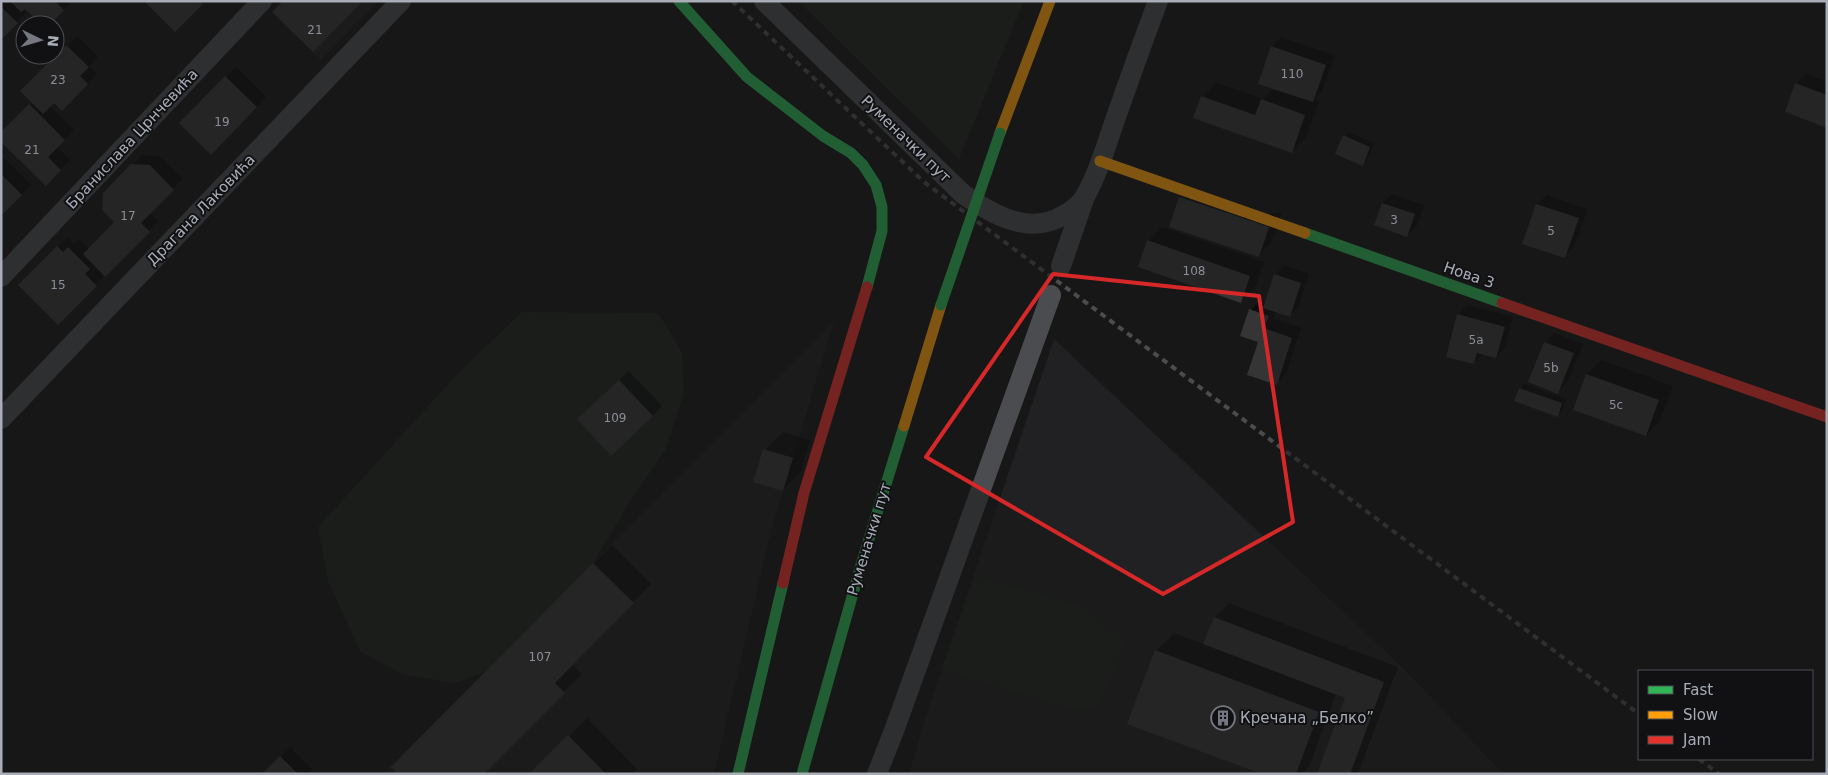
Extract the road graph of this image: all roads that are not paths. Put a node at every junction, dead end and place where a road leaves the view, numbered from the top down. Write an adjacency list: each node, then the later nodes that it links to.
1 (262, 1): 10 (street, Бранислава Црнчевића)
2 (401, 1): 13 (street, Драгана Лаковића)
3 (678, 1): 14 (street)
4 (764, 1): 8 (street, Руменачки пут)
5 (1050, 1): 15 (street, Руменачки пут, bridge)
6 (1158, 1): 7 (street, Руменачки пут)
7 (1100, 161): 8 (street, Руменачки пут); 12 (street, Нова 3)
8 (1087, 192): 9 (street)
9 (1061, 266)
10 (1, 277)
11 (1051, 295): 16 (street)
12 (1827, 417)
13 (1, 420)
14 (738, 774)
15 (802, 774)
16 (877, 774)

